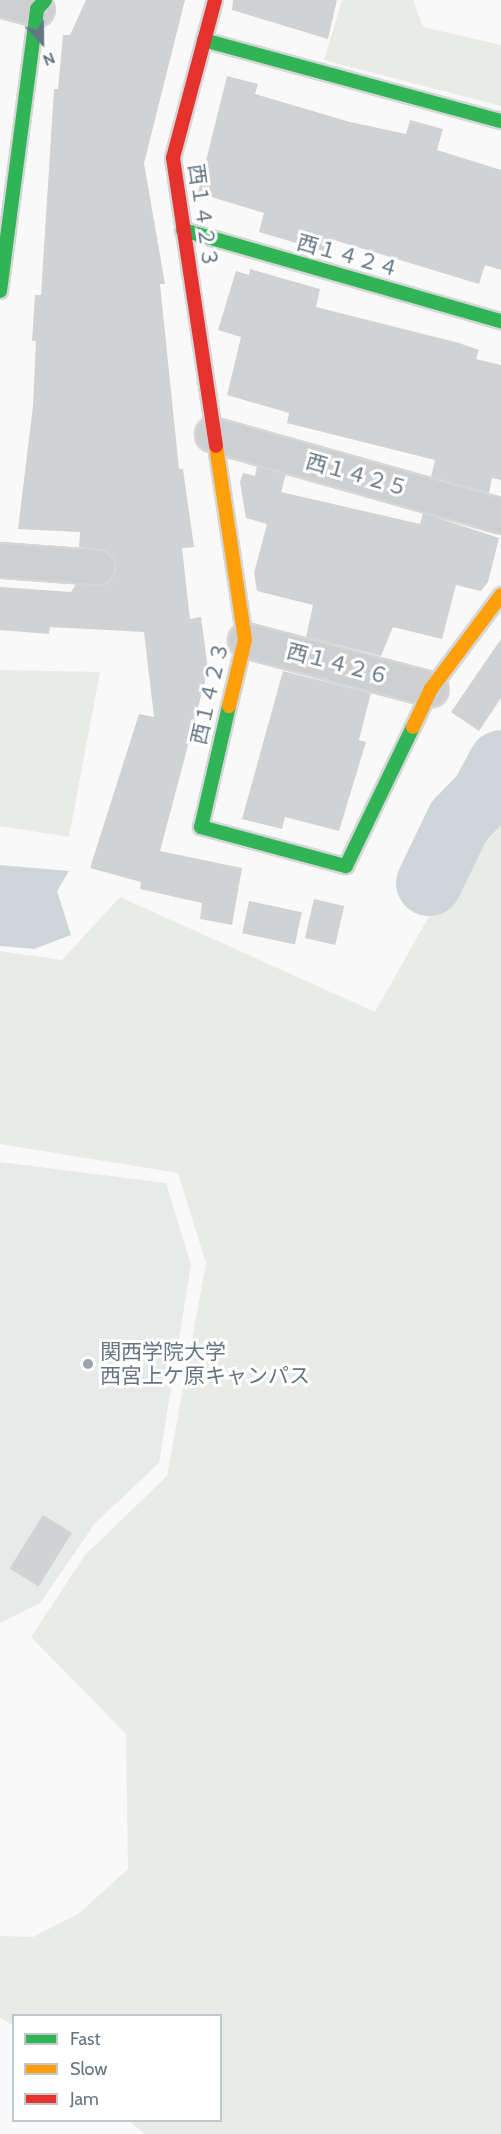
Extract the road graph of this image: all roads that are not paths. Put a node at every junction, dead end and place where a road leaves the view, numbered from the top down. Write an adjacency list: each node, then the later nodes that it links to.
1 (3, 0): 3 (street)
2 (215, 0): 4 (street, 西１４２３)
3 (41, 5): 7 (street)
4 (204, 40): 5 (street); 6 (street, 西１４２３)
5 (501, 121)
6 (183, 230): 8 (street, 西１４２４); 9 (street, 西１４２３)
7 (0, 298)
8 (501, 321)
9 (213, 434): 10 (street, 西１４２５); 14 (street, 西１４２３)
10 (501, 516)
11 (0, 560): 12 (street)
12 (97, 567)
13 (501, 595): 15 (street, 西１４２３)
14 (245, 640): 15 (street, 西１４２６); 15 (street, 西１４２３)
15 (431, 689)

